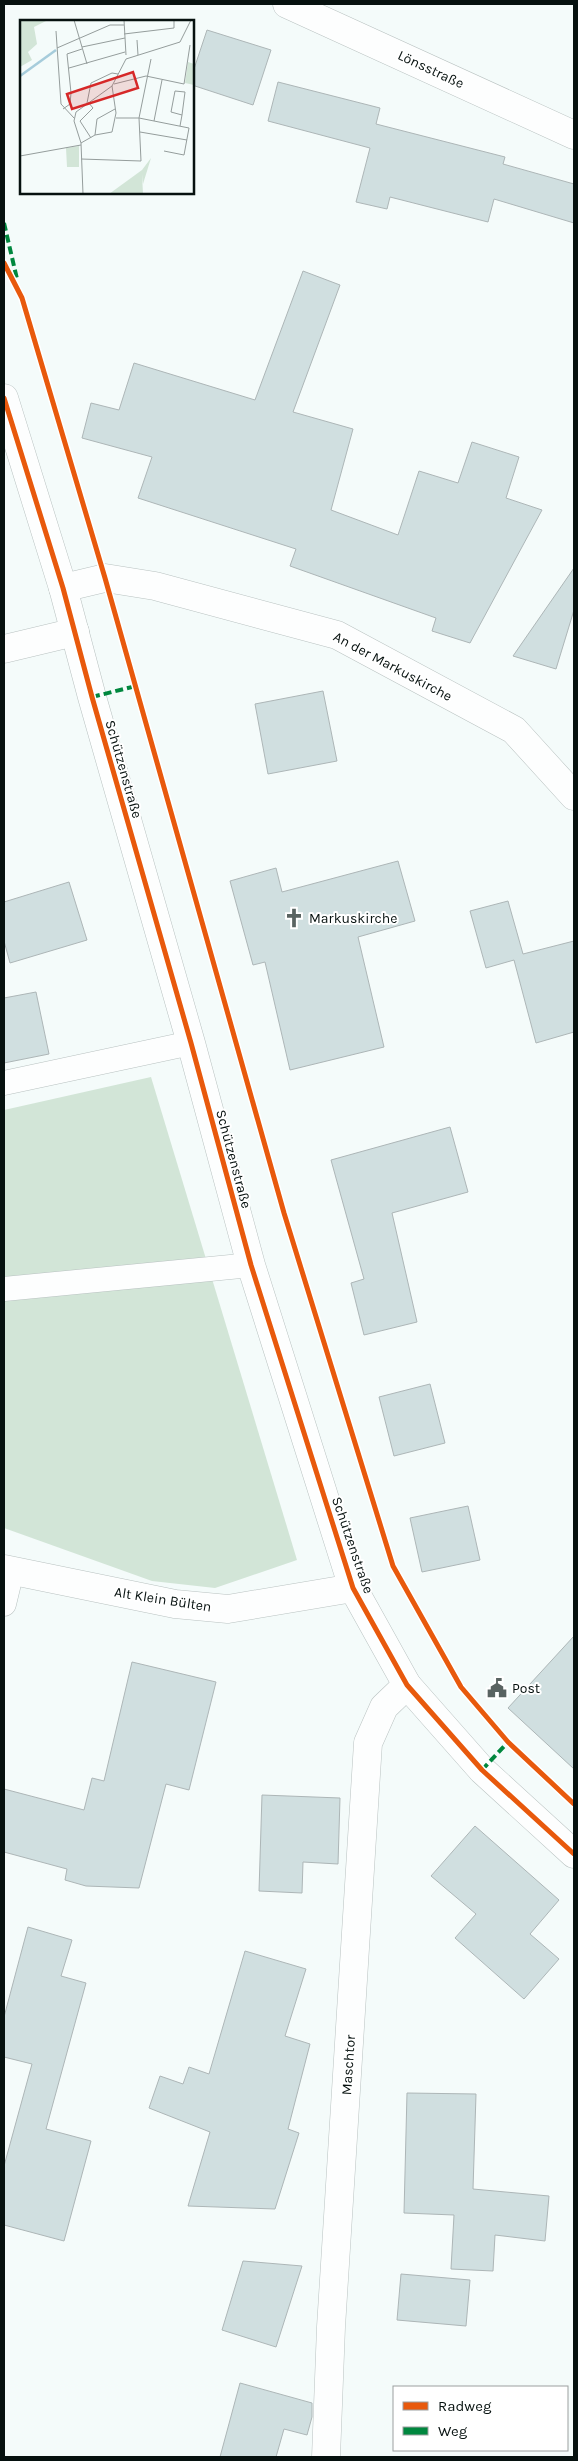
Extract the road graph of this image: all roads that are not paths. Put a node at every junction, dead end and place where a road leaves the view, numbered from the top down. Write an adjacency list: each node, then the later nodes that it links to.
1 (287, 4): 2 (street, Lönsstraße)
2 (574, 135)
3 (4, 398): 4 (street, Schützenstraße)
4 (63, 588): 5 (street, Schützenstraße); 7 (street, An der Markuskirche)
5 (74, 632): 6 (street); 8 (street, Schützenstraße)
6 (4, 649)
7 (574, 796)
8 (191, 1043): 9 (lane); 10 (street, Schützenstraße)
9 (4, 1083)
10 (251, 1265): 11 (lane); 13 (street, Schützenstraße)
11 (4, 1289)
12 (8, 1570): 13 (street, Alt Klein Bülten); 14 (lane)
13 (353, 1588): 15 (street, Schützenstraße)
14 (4, 1604)
15 (407, 1685): 16 (street, Schützenstraße); 17 (street, Maschtor)
16 (574, 1854)
17 (326, 2457)

